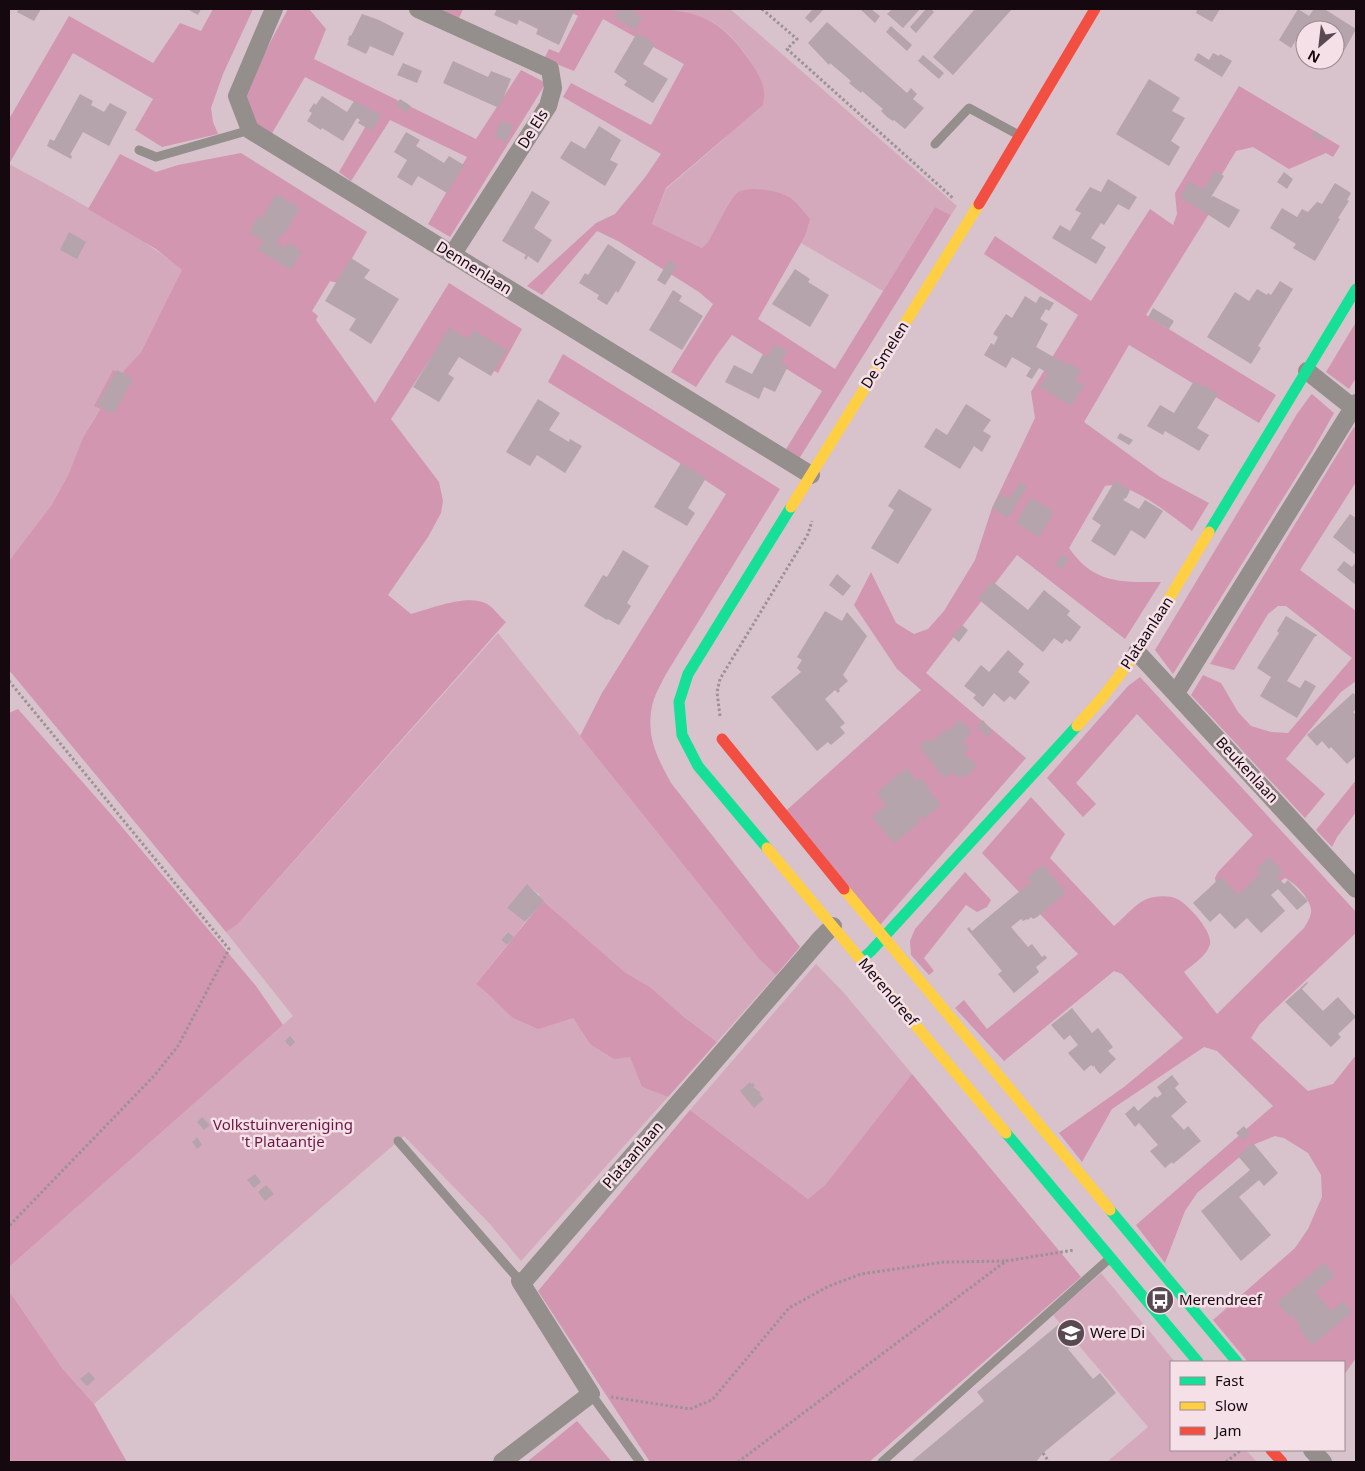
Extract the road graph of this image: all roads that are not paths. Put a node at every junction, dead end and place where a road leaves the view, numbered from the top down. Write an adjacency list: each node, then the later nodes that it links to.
1 (274, 9): 4 (street)
2 (418, 9): 8 (street, De Els)
3 (1089, 12): 5 (street, De Smelen)
4 (250, 130): 7 (lane); 8 (street, Dennenlaan)
5 (1020, 135): 6 (lane); 12 (street, De Smelen)
6 (935, 144)
7 (139, 150)
8 (452, 255): 12 (street, Dennenlaan)
9 (1356, 289): 10 (street, Plataanlaan)
10 (1307, 371): 11 (street); 13 (street, Plataanlaan)
11 (1355, 407): 14 (street)
12 (810, 475): 15 (street, De Smelen)
13 (1137, 652): 14 (street, Beukenlaan); 19 (street, Plataanlaan)
14 (1176, 693): 17 (street, Beukenlaan)
15 (679, 702): 18 (street, Merendreef)
16 (722, 739): 19 (street)
17 (1356, 889)
18 (834, 926): 20 (street, Merendreef); 23 (street, Plataanlaan)
19 (884, 937): 20 (street, Plataanlaan); 25 (street)
20 (861, 960): 22 (street, Merendreef)
21 (398, 1141): 23 (lane)
22 (1110, 1257): 24 (street, Merendreef); 31 (lane)
23 (520, 1281): 26 (street)
24 (1197, 1361)
25 (1236, 1361)
26 (591, 1394): 29 (street); 30 (lane)
27 (1272, 1451): 32 (street)
28 (1313, 1451): 33 (street)
29 (502, 1462)
30 (640, 1462)
31 (882, 1462)
32 (1282, 1462)
33 (1322, 1462)

